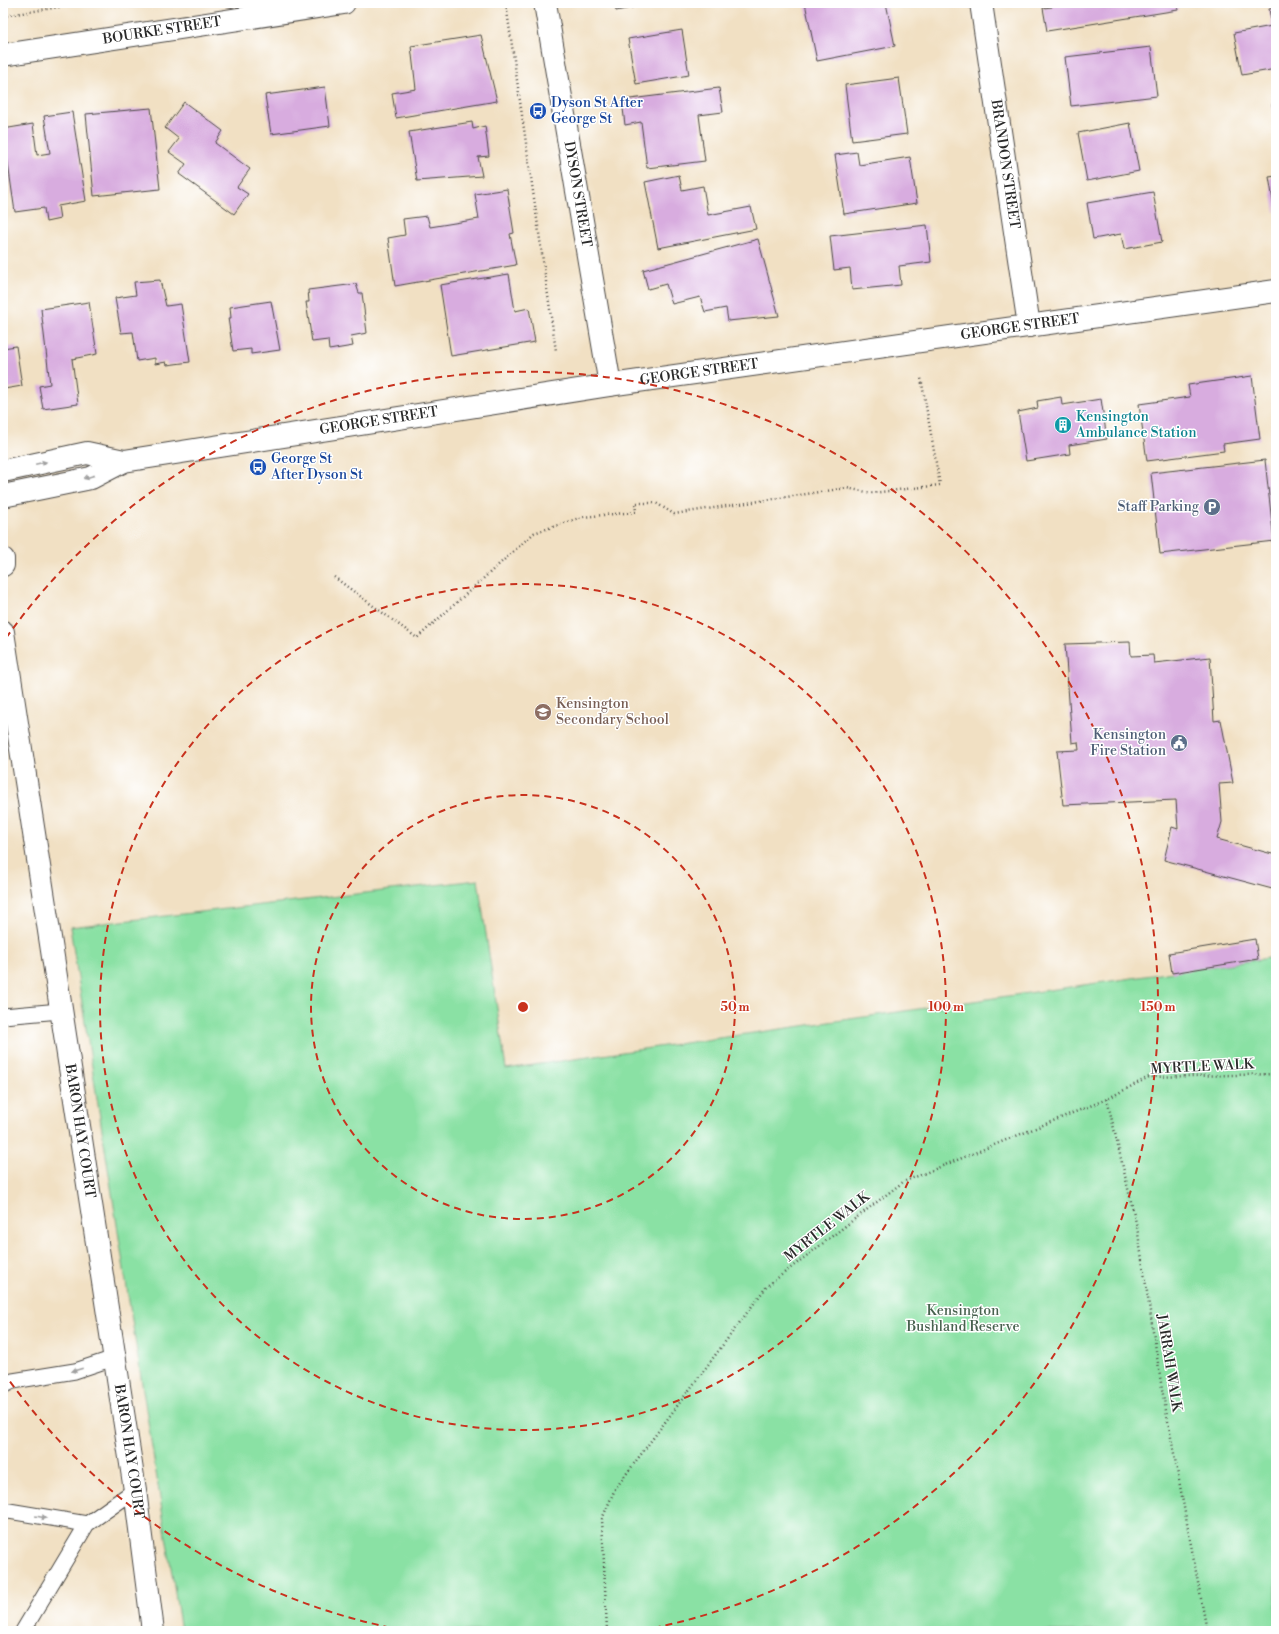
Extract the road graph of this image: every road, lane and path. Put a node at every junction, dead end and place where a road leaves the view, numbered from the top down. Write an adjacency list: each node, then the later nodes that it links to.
1 (85, 3): 6 (path)
2 (344, 3): 7 (street, BOURKE STREET)
3 (545, 3): 12 (street, DYSON STREET)
4 (980, 3): 9 (street, BRANDON STREET)
5 (506, 4): 10 (path)
6 (3, 16)
7 (3, 55)
8 (1276, 291): 9 (street, GEORGE STREET)
9 (1029, 326): 12 (street, GEORGE STREET)
10 (556, 351)
11 (921, 378): 18 (path)
12 (610, 385): 13 (street, GEORGE STREET)
13 (124, 461): 14 (street, GEORGE STREET, one-way to 13); 15 (street, GEORGE STREET, one-way to 15)
14 (3, 471)
15 (3, 496)
16 (3, 559): 17 (street)
17 (3, 565)
18 (334, 577)
19 (3, 632): 20 (street, BARON HAY COURT)
20 (60, 1011): 21 (lane); 24 (street, BARON HAY COURT)
21 (3, 1016)
22 (1276, 1074): 23 (path, MYRTLE WALK)
23 (1107, 1099): 31 (path, MYRTLE WALK); 32 (path, JARRAH WALK)
24 (114, 1358): 25 (lane, one-way to 25); 26 (street, BARON HAY COURT)
25 (3, 1386)
26 (135, 1490): 28 (lane); 30 (street, BARON HAY COURT)
27 (3, 1510): 28 (lane, one-way to 28)
28 (87, 1524): 29 (lane)
29 (22, 1631)
30 (153, 1631)
31 (607, 1631)
32 (1207, 1631)

